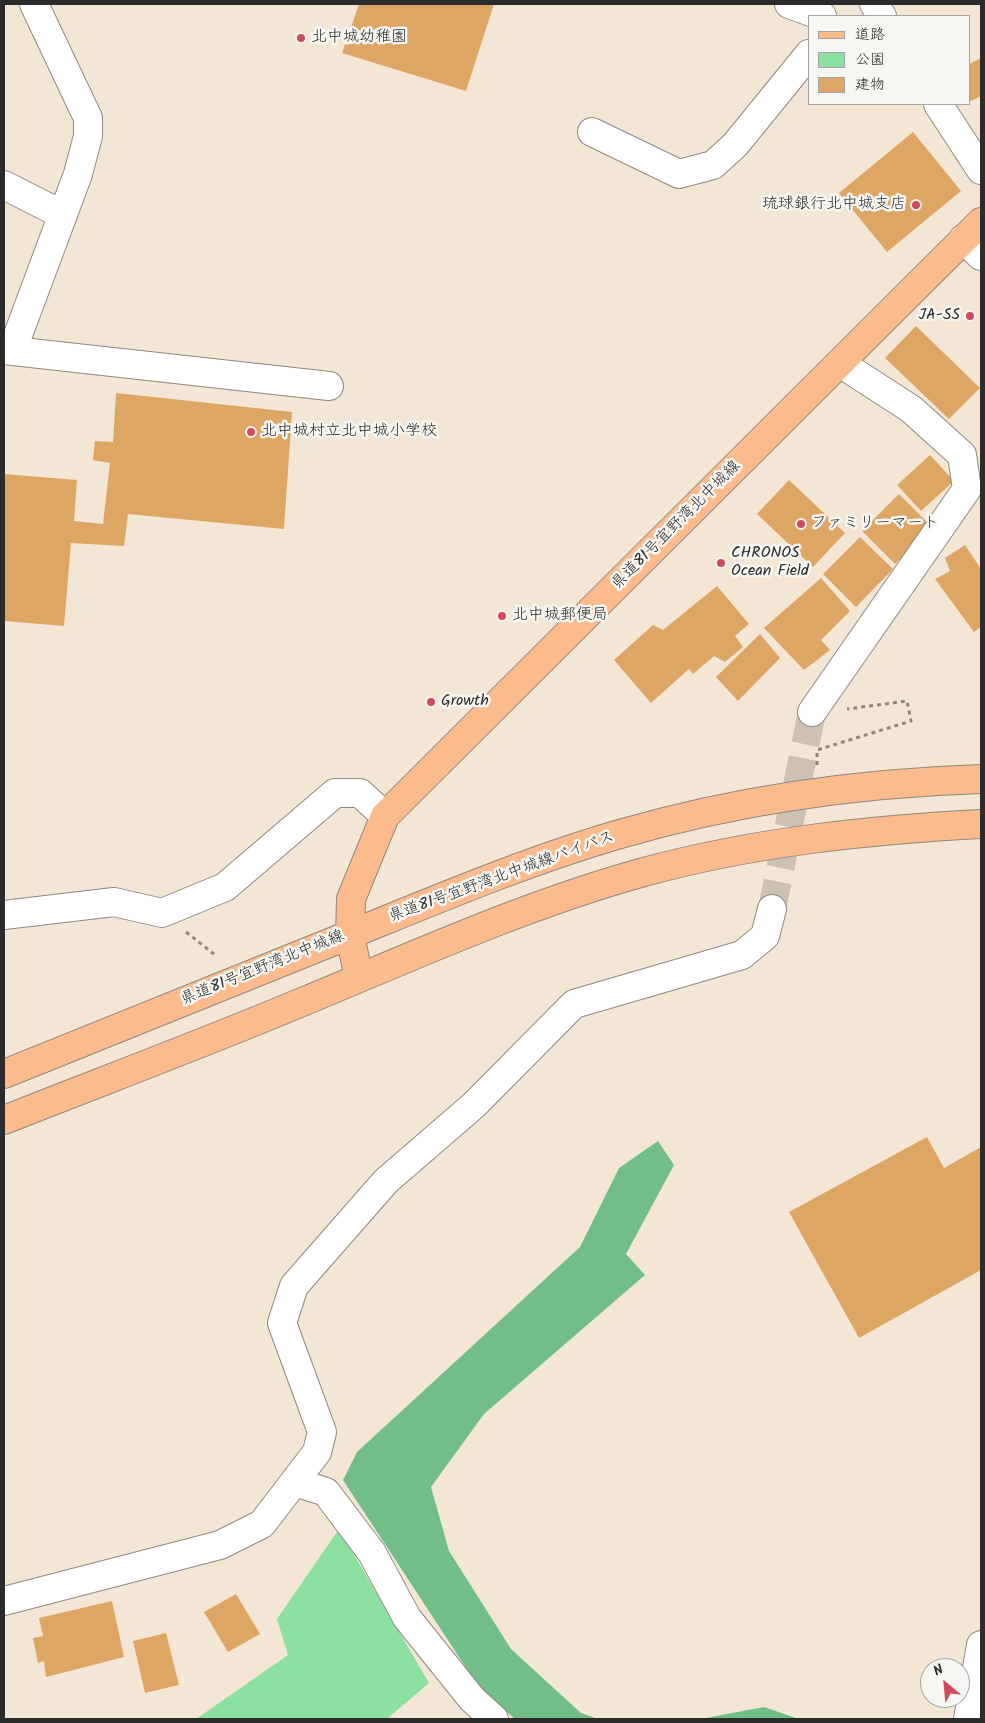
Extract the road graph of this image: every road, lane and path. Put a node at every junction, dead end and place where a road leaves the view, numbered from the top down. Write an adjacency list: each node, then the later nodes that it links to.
1 (34, 4): 11 (street)
2 (789, 4): 4 (street)
3 (874, 4): 5 (street)
4 (819, 15)
5 (881, 15)
6 (808, 55): 8 (street)
7 (939, 105): 9 (street)
8 (592, 132)
9 (981, 170)
10 (4, 185): 11 (street)
11 (63, 215): 13 (street)
12 (975, 239): 14 (main road, 県道81号宜野湾北中城線)
13 (8, 350): 15 (street)
14 (840, 363): 17 (street); 20 (main road, 県道81号宜野湾北中城線)
15 (329, 386)
16 (844, 701): 18 (path)
17 (812, 712)
18 (817, 750)
19 (981, 779): 24 (main road, 県道81号宜野湾北中城線バイパス)
20 (386, 816): 23 (street); 24 (main road, 県道81号宜野湾北中城線)
21 (981, 824): 25 (main road)
22 (772, 909): 28 (street)
23 (4, 915)
24 (350, 935): 25 (main road); 26 (main road, 県道81号宜野湾北中城線)
25 (358, 978): 27 (main road)
26 (4, 1074)
27 (4, 1120)
28 (295, 1482): 29 (street); 31 (street)
29 (4, 1600)
30 (981, 1645): 32 (street)
31 (494, 1719)
32 (968, 1719)

